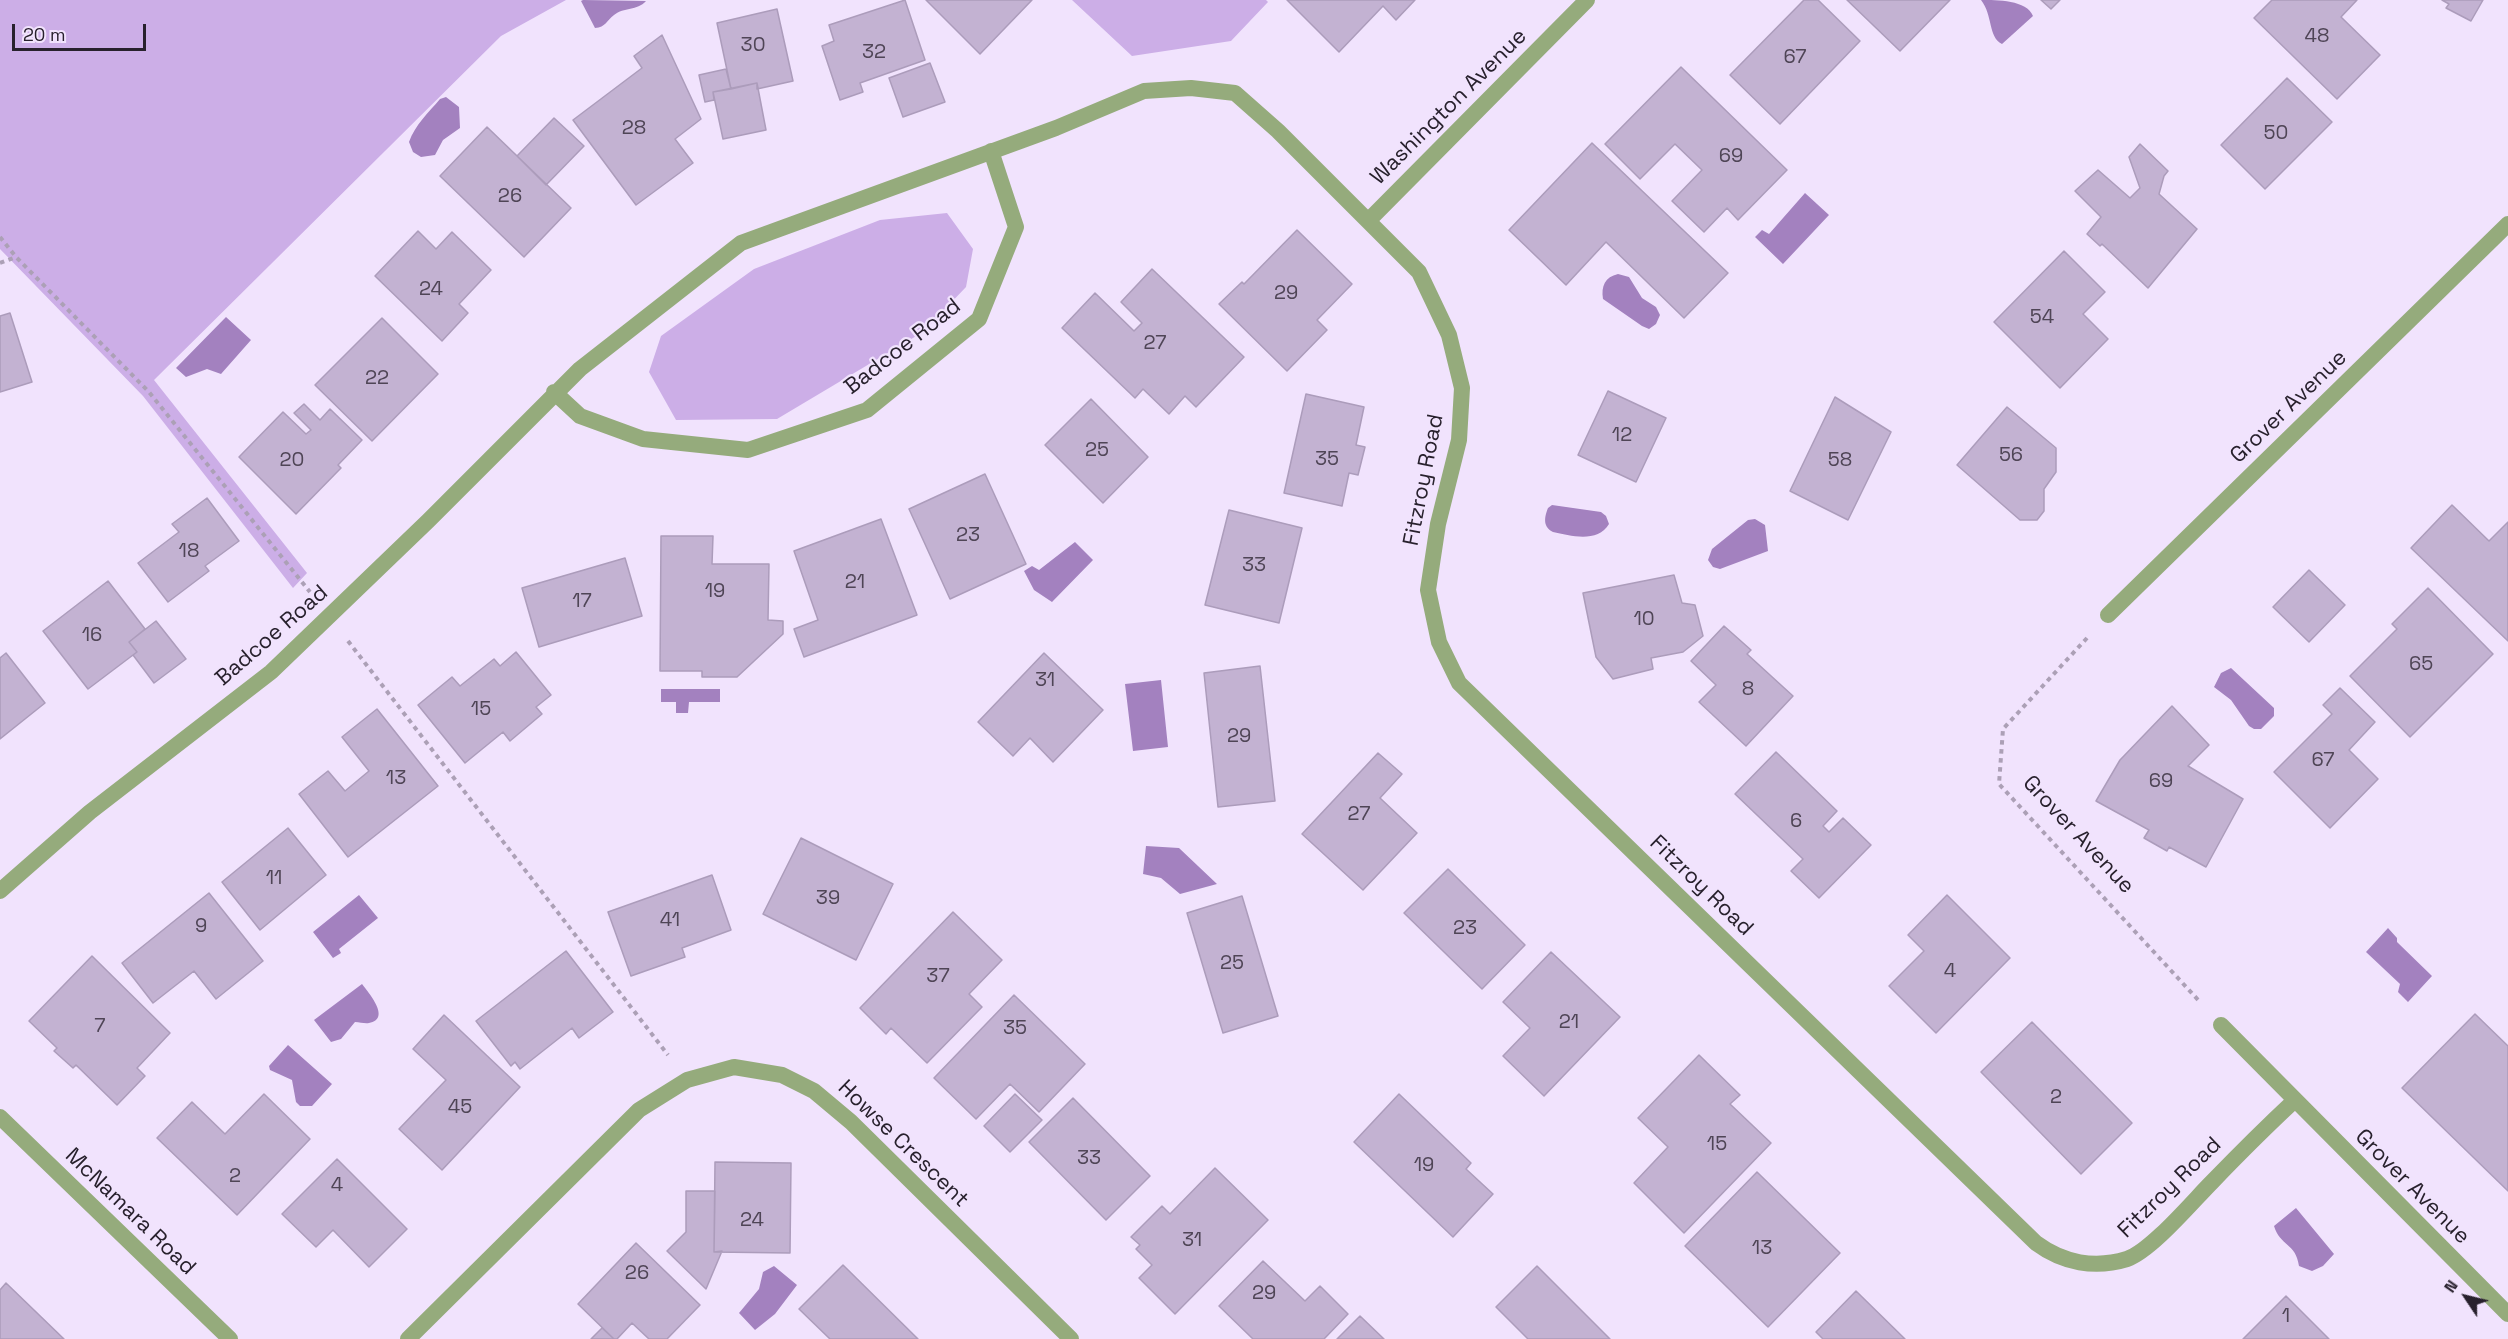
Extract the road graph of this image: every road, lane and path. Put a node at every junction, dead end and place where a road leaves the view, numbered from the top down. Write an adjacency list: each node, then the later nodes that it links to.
1 (1587, 0): 4 (street, Washington Avenue)
2 (1235, 93): 3 (street, Badcoe Road); 4 (street, Fitzroy Road)
3 (991, 151): 9 (street, Badcoe Road); 9 (street, Badcoe Road)
4 (1369, 220): 15 (street, Fitzroy Road)
5 (2508, 224): 10 (street, Grover Avenue)
6 (0, 237): 7 (path)
7 (16, 257): 8 (path); 11 (path)
8 (0, 263)
9 (554, 392): 11 (street, Badcoe Road)
10 (2108, 615): 13 (path, Grover Avenue)
11 (330, 617): 12 (street, Badcoe Road); 14 (path)
12 (0, 891)
13 (2221, 1025): 15 (street, Grover Avenue)
14 (687, 1080): 19 (street, Howse Crescent); 20 (street, Howse Crescent)
15 (2294, 1101): 17 (street, Grover Avenue)
16 (0, 1117): 18 (street, McNamara Road)
17 (2508, 1314)
18 (230, 1339)
19 (408, 1339)
20 (1071, 1339)

